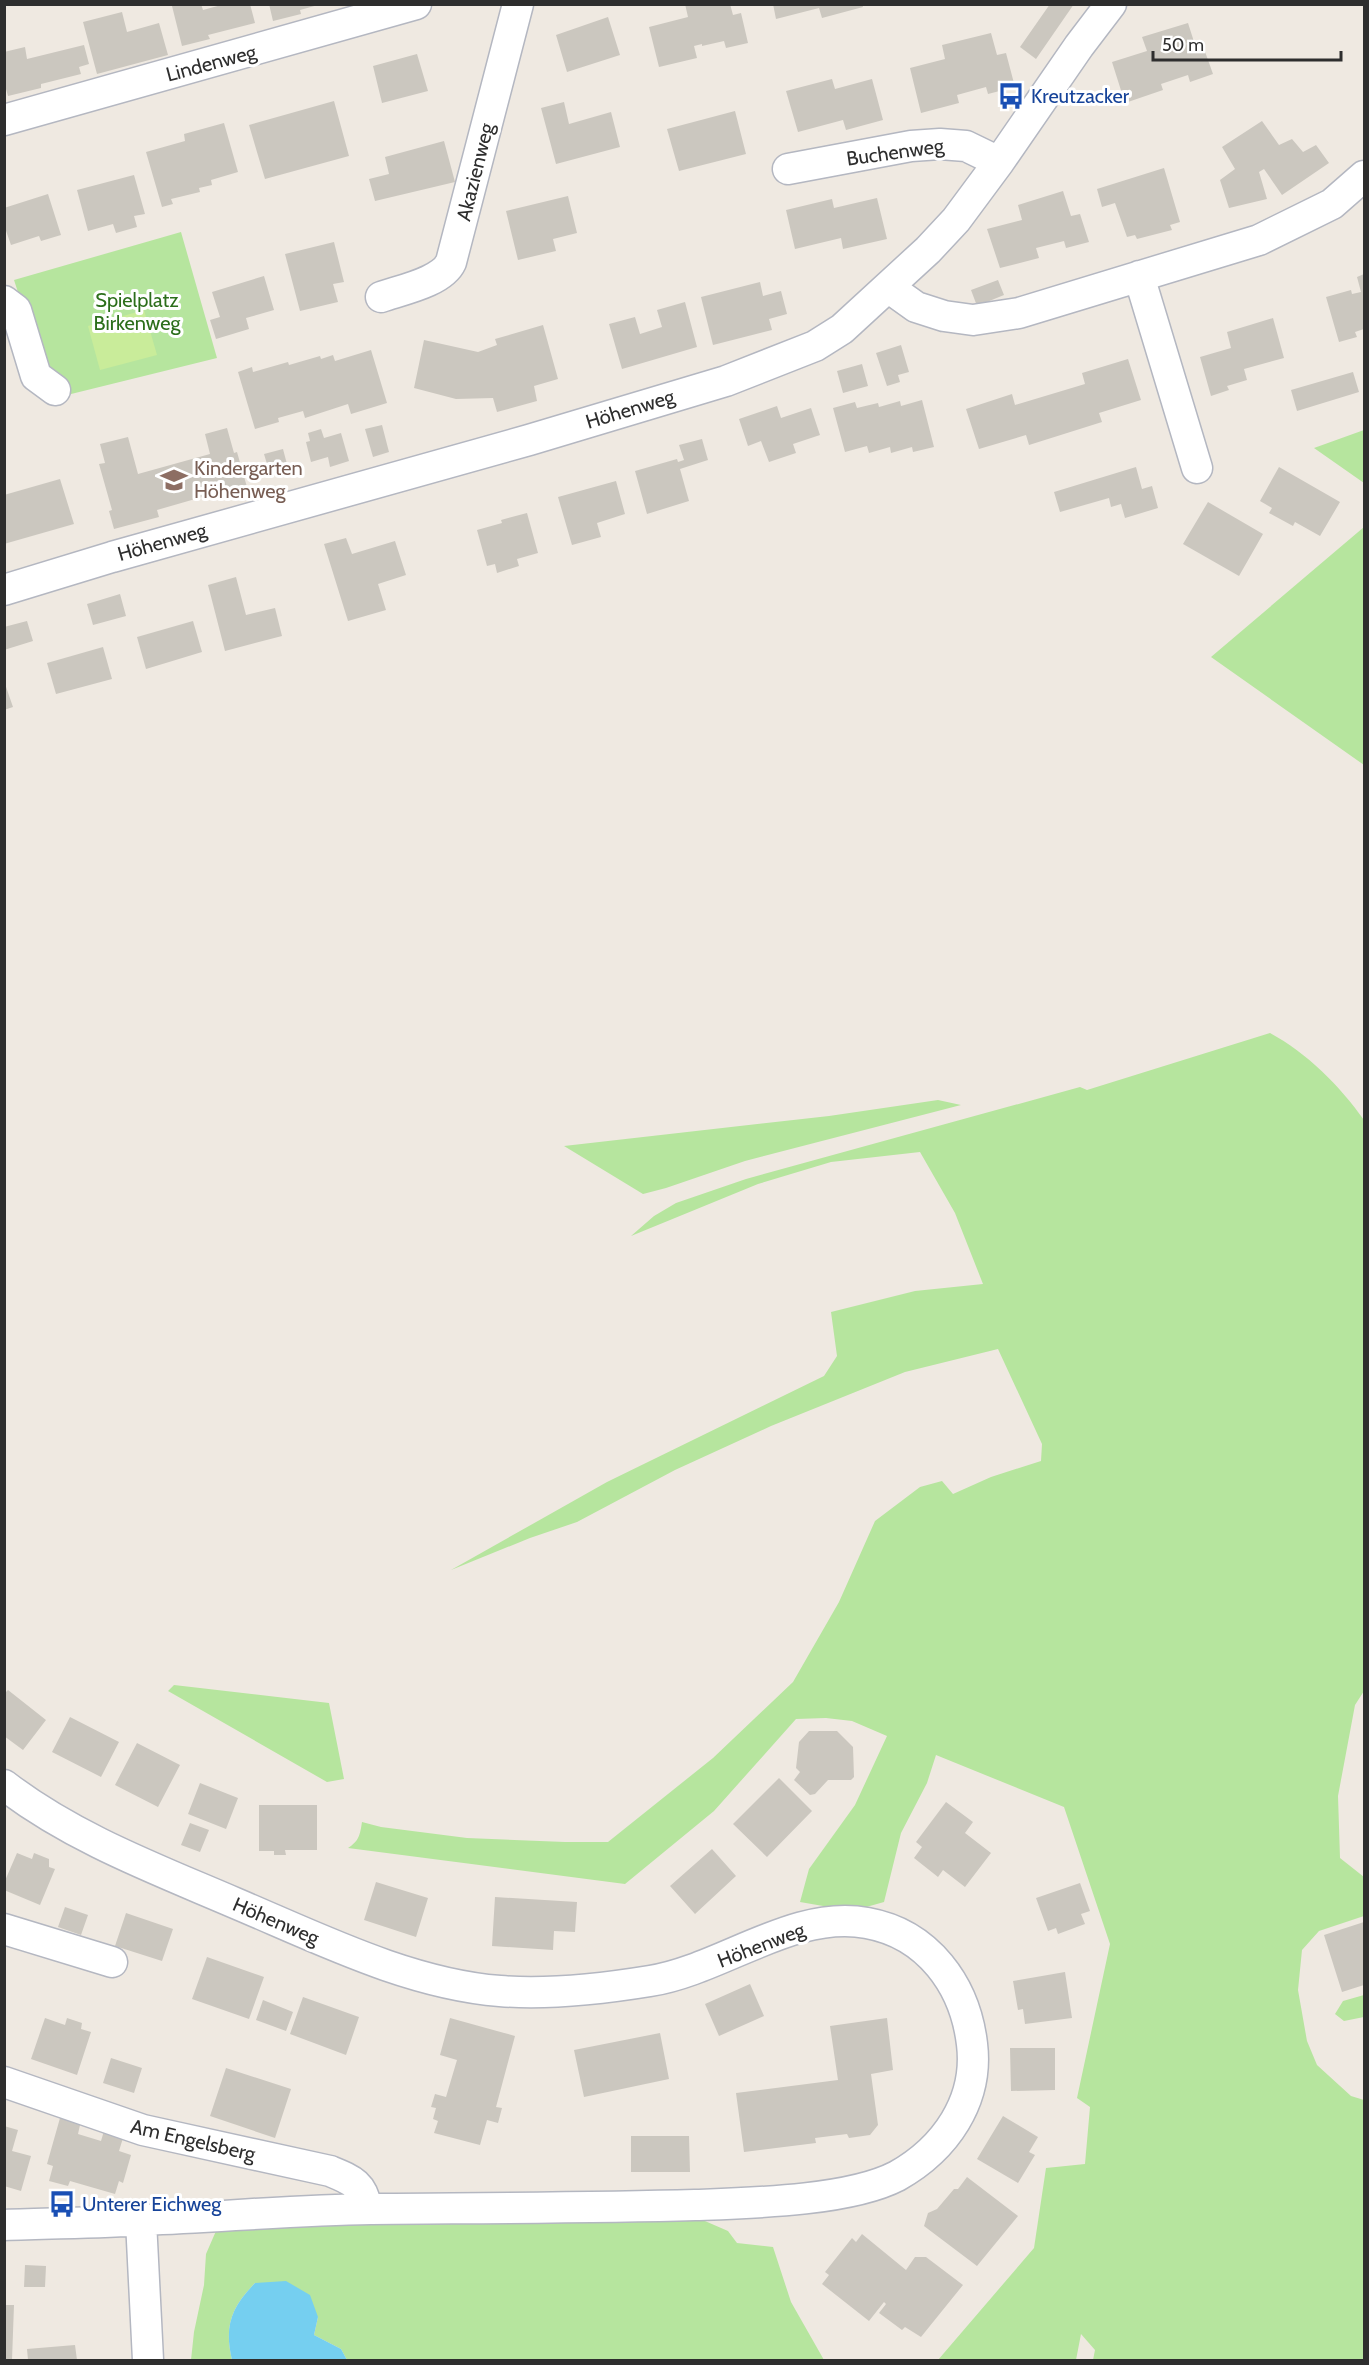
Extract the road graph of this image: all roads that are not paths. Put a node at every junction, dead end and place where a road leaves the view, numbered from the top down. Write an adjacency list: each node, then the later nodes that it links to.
1 (416, 4): 4 (street, Lindenweg)
2 (518, 4): 10 (street, Akazienweg)
3 (1111, 4): 5 (street, Höhenweg)
4 (4, 120)
5 (999, 162): 6 (street, Buchenweg); 9 (street, Höhenweg)
6 (789, 169)
7 (1365, 176): 8 (street)
8 (1139, 276): 9 (street); 13 (street)
9 (888, 287): 14 (street, Höhenweg)
10 (381, 297)
11 (4, 300): 12 (street)
12 (55, 390)
13 (1197, 468)
14 (4, 590)
15 (4, 1785): 19 (street, Höhenweg)
16 (4, 1929): 17 (street)
17 (112, 1962)
18 (4, 2082): 19 (street, Am Engelsberg)
19 (367, 2209): 20 (street, Höhenweg)
20 (141, 2221): 21 (street, Höhenweg); 22 (street)
21 (4, 2225)
22 (148, 2361)

